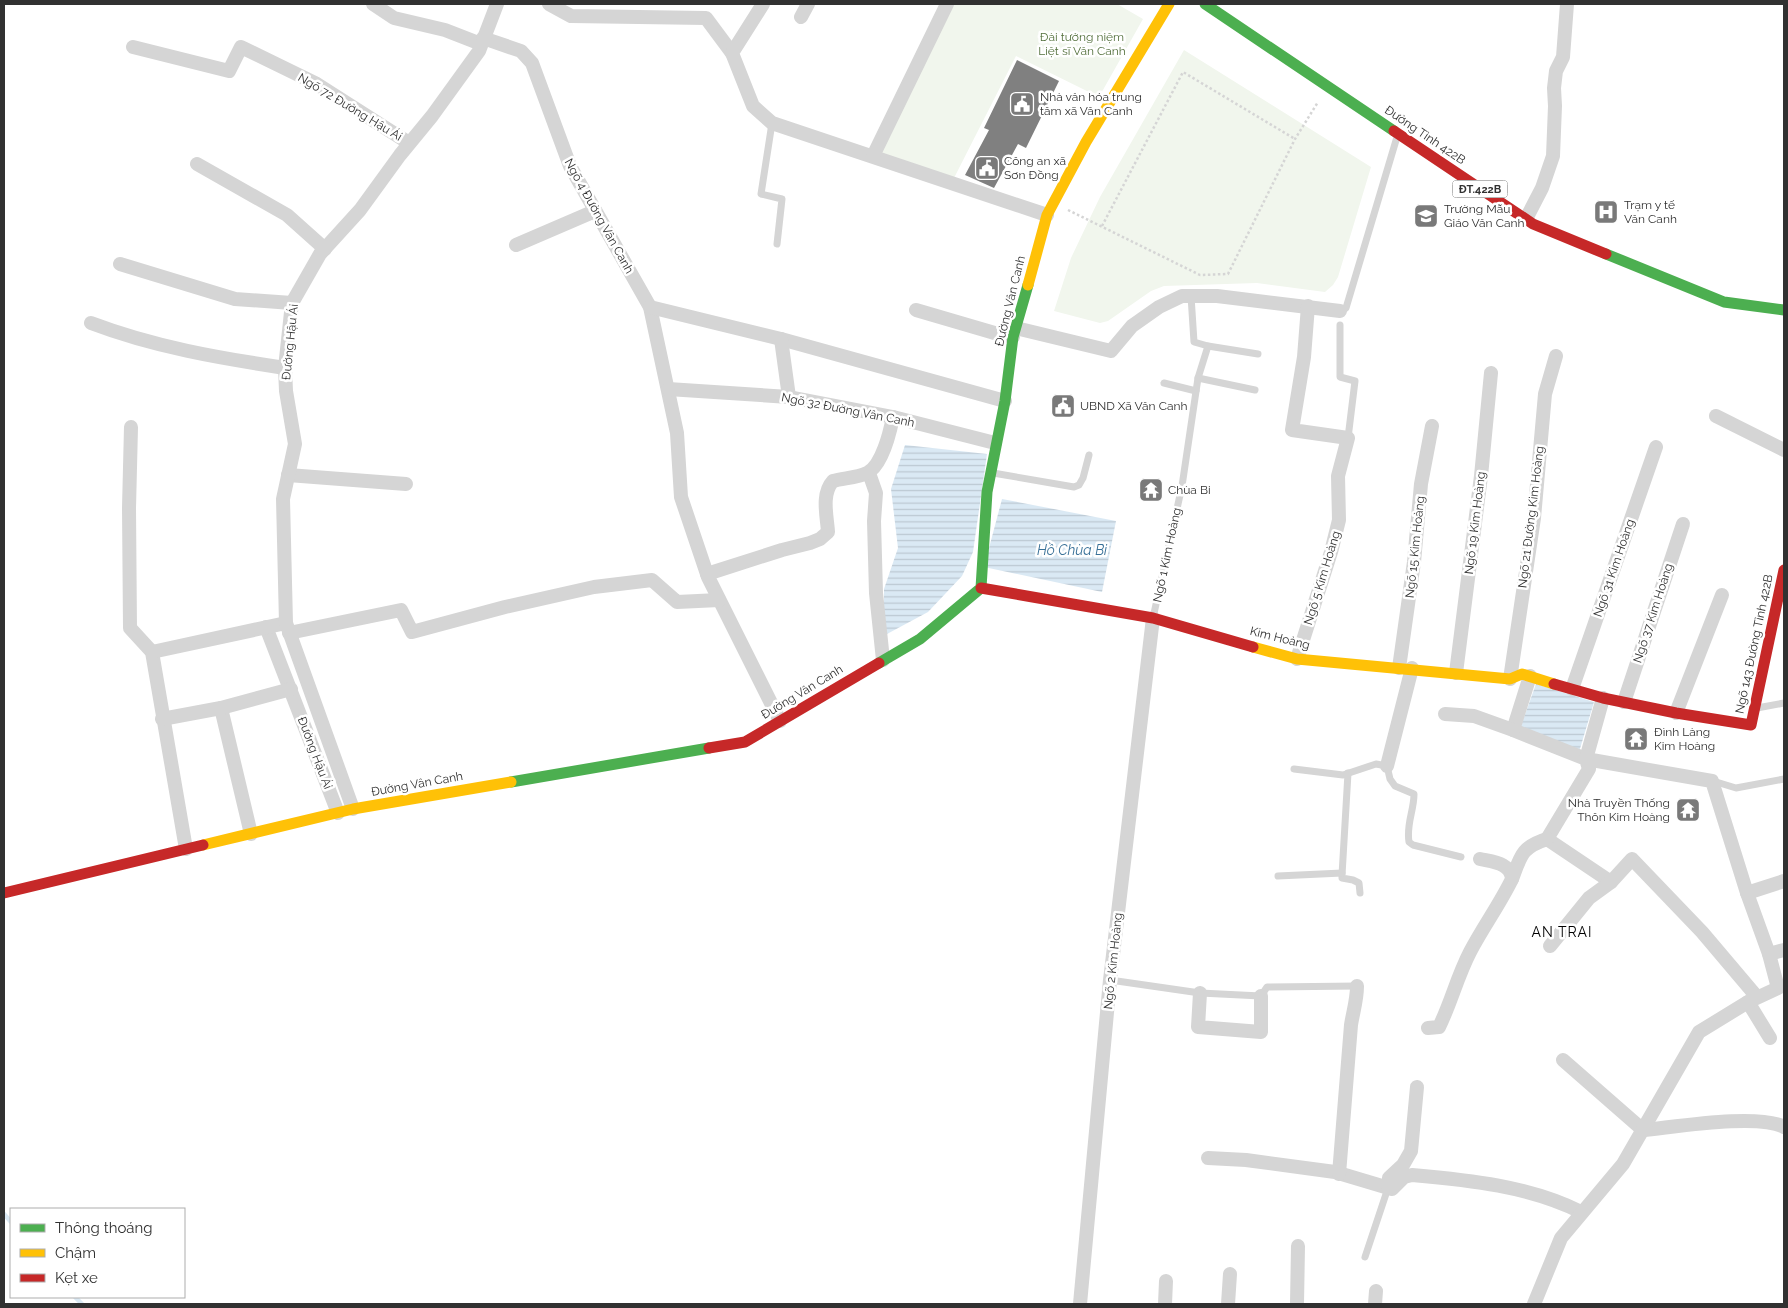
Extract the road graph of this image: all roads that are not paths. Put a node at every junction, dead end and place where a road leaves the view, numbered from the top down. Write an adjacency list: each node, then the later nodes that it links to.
1 (373, 4): 13 (street, Ngõ 4 Đường Vân Canh)
2 (497, 4): 13 (street, Đường Hậu Ái)
3 (550, 4): 12 (street)
4 (707, 4): 12 (street)
5 (763, 4): 15 (street)
6 (808, 4): 11 (street)
7 (947, 4): 19 (street)
8 (1169, 4): 21 (street, Đường Vân Canh)
9 (1205, 4): 17 (street, Đường Tỉnh 422B / ĐT.422B)
10 (1568, 4): 23 (street)
11 (801, 17)
12 (706, 18): 15 (street)
13 (482, 41): 18 (street, Đường Hậu Ái); 22 (street, Ngõ 4 Đường Vân Canh)
14 (133, 47): 18 (street, Ngõ 72 Đường Hậu Ái)
15 (732, 53): 16 (street)
16 (772, 123): 19 (street); 24 (lane)
17 (1398, 134): 23 (street, Đường Tỉnh 422B / ĐT.422B); 34 (lane)
18 (410, 143): 26 (street, Đường Hậu Ái)
19 (873, 156): 21 (street)
20 (197, 164): 26 (street)
21 (1050, 209): 36 (street, Đường Vân Canh)
22 (595, 211): 25 (street); 31 (street, Ngõ 4 Đường Vân Canh)
23 (1526, 219): 33 (street, Đường Tỉnh 422B / ĐT.422B)
24 (777, 244)
25 (516, 245)
26 (324, 248): 29 (street, Đường Hậu Ái)
27 (120, 264): 29 (street)
28 (1191, 296): 30 (street); 36 (street); 38 (lane)
29 (292, 303): 41 (street, Đường Hậu Ái)
30 (1308, 306): 34 (street); 54 (street)
31 (650, 307): 37 (street); 45 (street, Ngõ 4 Đường Vân Canh)
32 (916, 310): 36 (street)
33 (1784, 310)
34 (1340, 318): 54 (lane, Ngõ 5 Kim Hoàng)
35 (91, 323): 41 (street)
36 (1014, 332): 49 (street, Đường Vân Canh)
37 (781, 340): 48 (street); 49 (street)
38 (1208, 346): 39 (lane); 43 (lane, Ngõ 1 Kim Hoàng)
39 (1258, 354)
40 (1556, 356): 78 (street, Ngõ 21 Đường Kim Hoàng)
41 (285, 368): 61 (street, Đường Hậu Ái)
42 (1491, 373): 76 (street, Ngõ 19 Kim Hoàng)
43 (1198, 378): 46 (lane); 47 (lane, Ngõ 1 Kim Hoàng)
44 (1164, 383): 47 (lane)
45 (668, 389): 48 (street, Ngõ 32 Đường Vân Canh); 65 (street, Ngõ 4 Đường Vân Canh)
46 (1255, 390)
47 (1196, 391): 69 (lane, Ngõ 1 Kim Hoàng)
48 (789, 397): 51 (street, Ngõ 32 Đường Vân Canh)
49 (1005, 401): 55 (street, Đường Vân Canh)
50 (1716, 416): 57 (street)
51 (893, 417): 55 (street, Ngõ 32 Đường Vân Canh); 59 (street)
52 (1432, 426): 75 (street, Ngõ 15 Kim Hoàng)
53 (131, 427): 72 (street)
54 (1348, 438): 73 (street, Ngõ 5 Kim Hoàng)
55 (995, 443): 60 (street, Đường Vân Canh)
56 (1656, 447): 80 (street, Ngõ 31 Kim Hoàng)
57 (1784, 450)
58 (1089, 455): 60 (lane)
59 (868, 473): 65 (street); 74 (street)
60 (991, 473): 66 (street, Đường Vân Canh)
61 (288, 475): 62 (street); 71 (street, Đường Hậu Ái)
62 (406, 484)
63 (1683, 524): 82 (street, Ngõ 37 Kim Hoàng)
64 (1784, 570): 85 (street, Ngõ 143 Đường Tỉnh 422B)
65 (707, 574): 68 (street, Ngõ 4 Đường Vân Canh)
66 (981, 588): 69 (street, Kim Hoàng); 74 (street, Đường Vân Canh)
67 (1722, 595): 86 (street)
68 (719, 600): 71 (street); 89 (street, Ngõ 4 Đường Vân Canh)
69 (1153, 618): 73 (street, Kim Hoàng); 115 (street, Ngõ 2 Kim Hoàng)
70 (266, 627): 71 (street); 72 (street); 79 (street, Đường Hậu Ái)
71 (288, 628): 97 (street, Đường Hậu Ái)
72 (152, 652): 88 (street)
73 (1297, 659): 75 (street, Kim Hoàng)
74 (883, 660): 89 (street, Đường Vân Canh)
75 (1405, 668): 76 (street, Kim Hoàng); 92 (street, Ngõ 15 Kim Hoàng)
76 (1456, 673): 78 (street, Kim Hoàng)
77 (1530, 676): 78 (street, Kim Hoàng); 80 (street, Kim Hoàng); 90 (street)
78 (1510, 679)
79 (291, 689): 84 (street); 98 (street, Đường Hậu Ái)
80 (1572, 689): 81 (street, Kim Hoàng)
81 (1603, 698): 82 (street, Ngõ 143 Đường Tỉnh 422B); 91 (street)
82 (1624, 702): 86 (street, Ngõ 143 Đường Tỉnh 422B)
83 (1784, 703): 85 (lane)
84 (221, 708): 88 (street); 99 (street)
85 (1754, 708): 86 (street, Ngõ 143 Đường Tỉnh 422B)
86 (1676, 713)
87 (1444, 714): 90 (street)
88 (162, 719): 101 (street)
89 (780, 721): 97 (street, Đường Vân Canh)
90 (1513, 730): 91 (street)
91 (1586, 759): 96 (street); 100 (street)
92 (1387, 766): 94 (lane); 102 (lane)
93 (1294, 769): 94 (lane)
94 (1348, 773): 104 (lane)
95 (1784, 779): 96 (lane)
96 (1712, 781): 109 (street)
97 (353, 809): 98 (street, Đường Vân Canh)
98 (338, 813): 99 (street, Đường Vân Canh)
99 (251, 834): 101 (street, Đường Vân Canh)
100 (1547, 839): 106 (street); 108 (street)
101 (186, 849): 110 (street, Đường Vân Canh)
102 (1461, 857)
103 (1480, 859): 106 (street)
104 (1342, 873): 105 (lane); 111 (lane)
105 (1278, 876)
106 (1512, 879): 121 (street)
107 (1784, 881): 109 (street)
108 (1611, 882): 112 (street); 120 (street)
109 (1747, 892): 114 (street)
110 (4, 893)
111 (1360, 893)
112 (1550, 946)
113 (1784, 950): 114 (street)
114 (1769, 954): 117 (street)
115 (1110, 980): 118 (lane); 135 (street, Ngõ 2 Kim Hoàng)
116 (1357, 986): 119 (lane); 128 (street)
117 (1781, 988): 120 (street)
118 (1200, 993): 119 (lane); 119 (street)
119 (1261, 996)
120 (1753, 1000): 122 (street); 126 (street)
121 (1428, 1028)
122 (1770, 1038)
123 (1563, 1060): 126 (street)
124 (1417, 1087): 129 (street)
125 (1784, 1127): 126 (street)
126 (1642, 1130): 130 (street)
127 (1208, 1158): 128 (street)
128 (1340, 1174): 129 (street)
129 (1388, 1188): 130 (street); 132 (lane)
130 (1581, 1212): 139 (street)
131 (1298, 1246): 138 (street)
132 (1365, 1257)
133 (1230, 1274): 137 (street)
134 (1166, 1281): 136 (street)
135 (1080, 1304)
136 (1165, 1304)
137 (1228, 1304)
138 (1298, 1304)
139 (1534, 1304)

